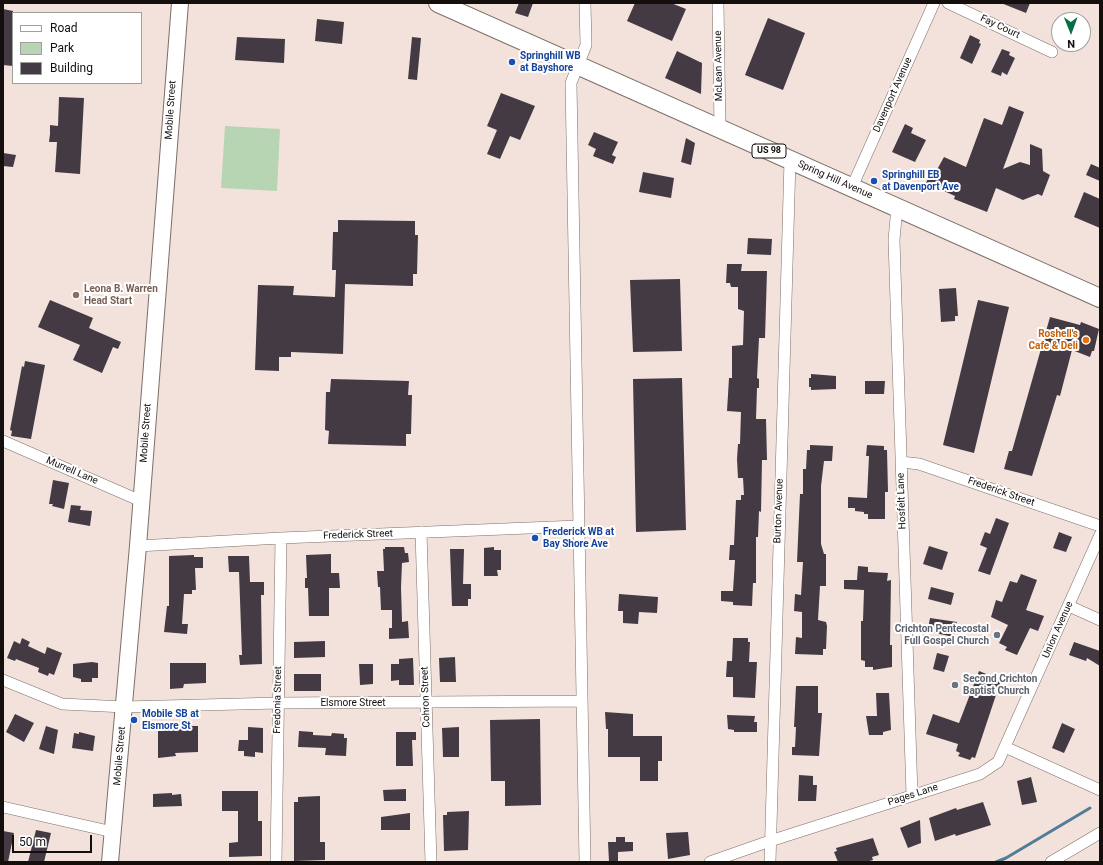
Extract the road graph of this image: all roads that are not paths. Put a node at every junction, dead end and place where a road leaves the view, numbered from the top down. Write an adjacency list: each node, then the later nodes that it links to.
1 (180, 3): 16 (street, Mobile Street)
2 (438, 3): 8 (main road, Spring Hill Avenue / US 98)
3 (585, 3): 8 (street)
4 (718, 3): 9 (street, McLean Avenue)
5 (934, 3): 11 (street, Davenport Avenue)
6 (948, 3): 7 (street, Fay Court)
7 (1051, 52)
8 (577, 65): 9 (main road, Spring Hill Avenue / US 98); 17 (street)
9 (720, 129): 10 (main road, Spring Hill Avenue / US 98)
10 (790, 160): 11 (main road, Spring Hill Avenue / US 98); 36 (street, Burton Avenue)
11 (852, 187): 12 (main road, Spring Hill Avenue / US 98)
12 (897, 207): 13 (main road, Spring Hill Avenue / US 98); 15 (street, Hosfelt Lane)
13 (1100, 298)
14 (3, 441): 16 (street, Murrell Lane)
15 (901, 462): 18 (street, Frederick Street); 32 (street, Hosfelt Lane)
16 (141, 501): 22 (street, Mobile Street)
17 (578, 526): 19 (street, Frederick Street); 26 (street)
18 (1100, 526)
19 (421, 532): 21 (street, Frederick Street); 27 (street, Cohron Street)
20 (1100, 535): 23 (street, Union Avenue)
21 (281, 538): 22 (street, Frederick Street); 28 (street, Fredonia Street)
22 (138, 546): 29 (street, Mobile Street)
23 (1069, 606): 24 (street); 30 (street, Union Avenue)
24 (1100, 620)
25 (3, 680): 29 (street, Elsmore Street)
26 (582, 701): 27 (street, Elsmore Street); 40 (street)
27 (426, 702): 28 (street, Elsmore Street); 39 (street, Cohron Street)
28 (278, 703): 29 (street, Elsmore Street); 38 (street, Fredonia Street)
29 (125, 707): 34 (street, Mobile Street)
30 (1005, 746): 31 (street); 32 (street, Pages Lane)
31 (1100, 790)
32 (912, 795): 36 (street, Pages Lane)
33 (3, 807): 34 (street)
34 (113, 832): 37 (street, Mobile Street)
35 (1100, 833): 43 (street)
36 (770, 841): 41 (street, Pages Lane); 42 (street, Burton Avenue)
37 (110, 862)
38 (276, 862)
39 (430, 862)
40 (585, 862)
41 (710, 862)
42 (770, 862)
43 (1051, 862)

